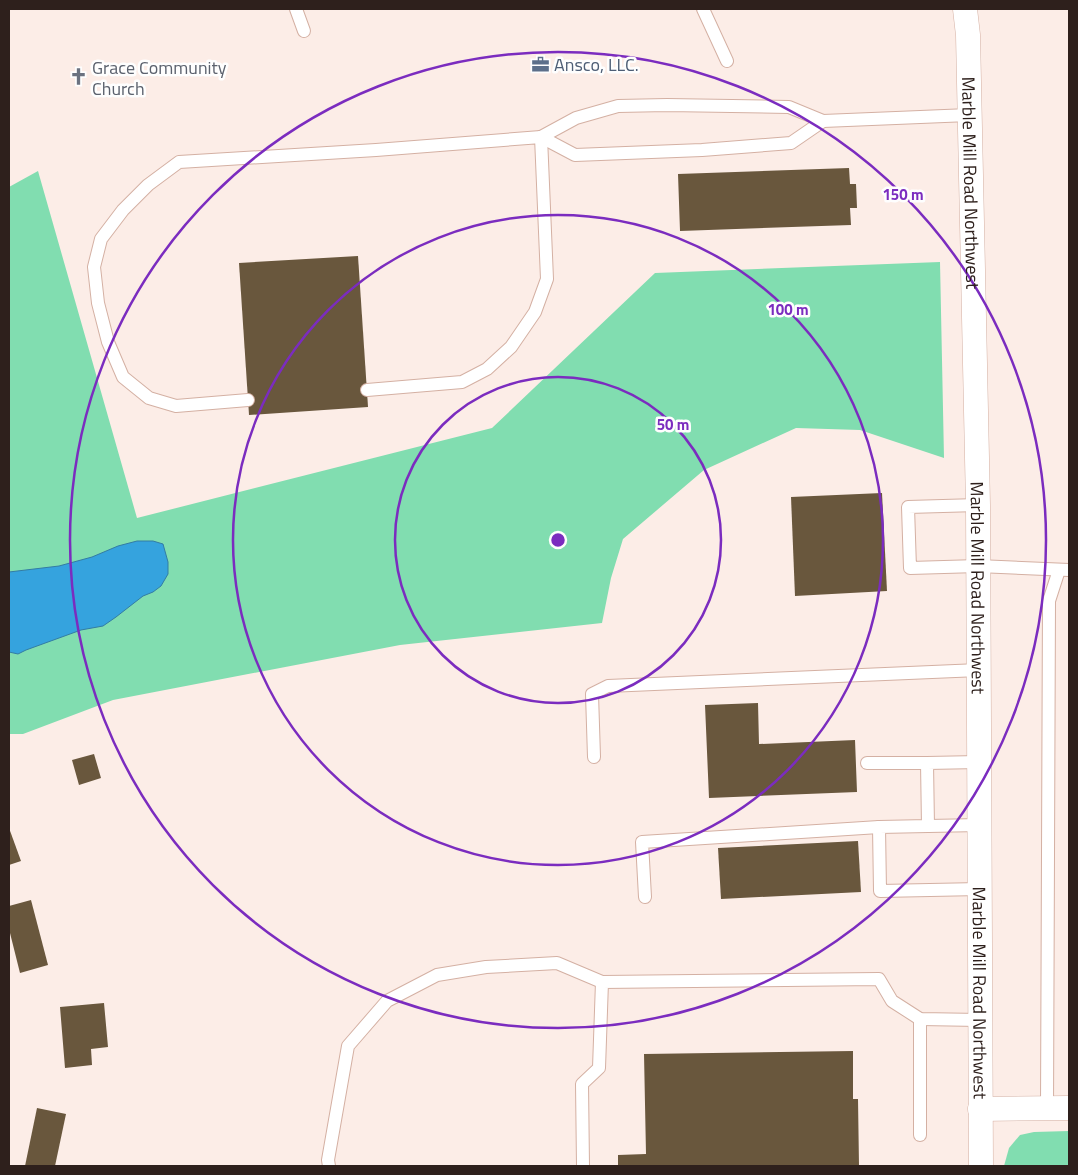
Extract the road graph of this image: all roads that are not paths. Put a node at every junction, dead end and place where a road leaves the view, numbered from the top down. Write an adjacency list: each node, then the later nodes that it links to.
1 (296, 9): 4 (lane)
2 (703, 9): 5 (lane)
3 (965, 9): 6 (street, Marble Mill Road Northwest)
4 (304, 31)
5 (727, 61)
6 (969, 115): 7 (lane); 11 (street, Marble Mill Road Northwest)
7 (823, 121): 8 (lane); 8 (lane)
8 (541, 137): 9 (lane); 10 (lane)
9 (367, 390)
10 (248, 400)
11 (978, 505): 12 (street, Marble Mill Road Northwest); 12 (lane)
12 (978, 566): 13 (lane); 14 (street, Marble Mill Road Northwest)
13 (1064, 570): 27 (lane)
14 (979, 670): 15 (lane); 16 (street, Marble Mill Road Northwest)
15 (594, 757)
16 (979, 762): 18 (lane); 19 (street, Marble Mill Road Northwest)
17 (867, 763): 18 (lane)
18 (927, 763): 20 (lane)
19 (980, 825): 20 (lane); 22 (street, Marble Mill Road Northwest)
20 (928, 826): 21 (lane)
21 (878, 827): 22 (lane); 23 (lane)
22 (980, 888): 26 (street, Marble Mill Road Northwest)
23 (646, 898)
24 (602, 982): 25 (lane); 30 (lane); 31 (lane)
25 (920, 1020): 26 (lane); 29 (lane)
26 (980, 1020): 28 (street, Marble Mill Road Northwest)
27 (1058, 1108): 28 (street)
28 (980, 1109): 32 (street, Marble Mill Road Northwest)
29 (920, 1135)
30 (329, 1166)
31 (583, 1166)
32 (981, 1166)

